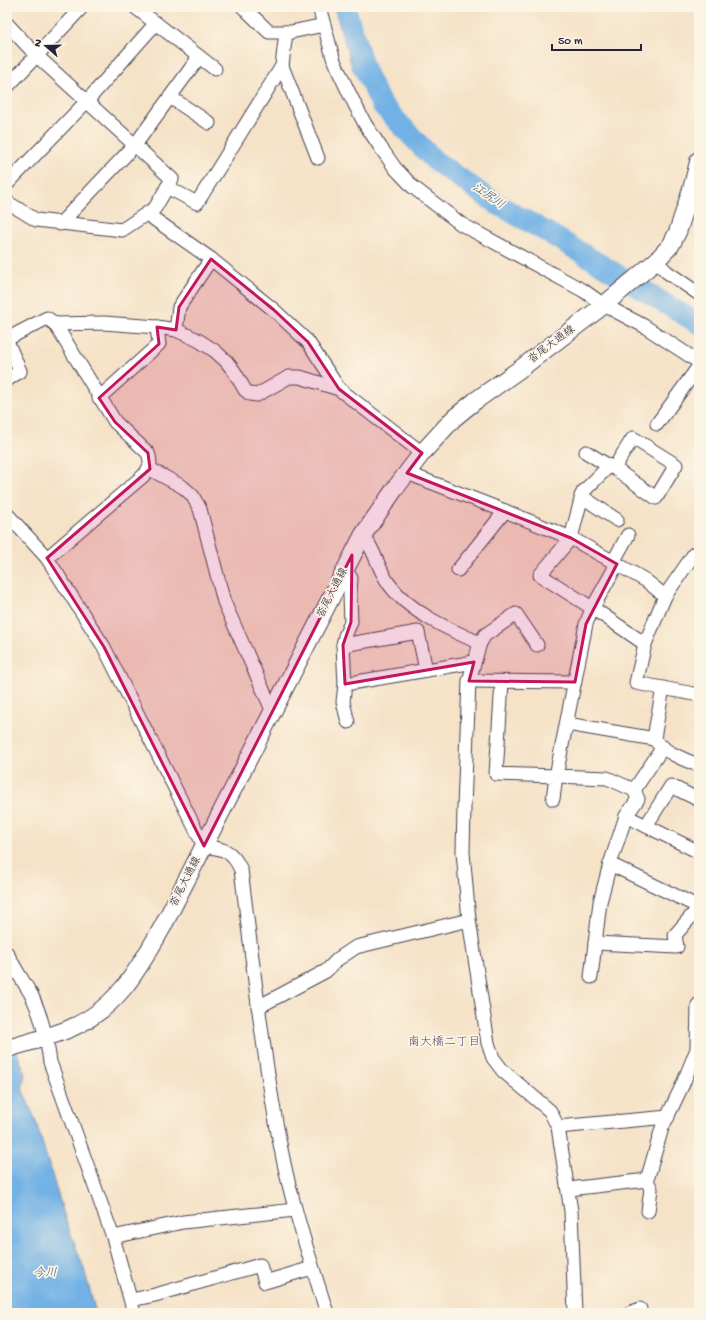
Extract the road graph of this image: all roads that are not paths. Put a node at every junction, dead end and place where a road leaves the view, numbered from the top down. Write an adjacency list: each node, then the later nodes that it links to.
1 (82, 7): 9 (street)
2 (135, 7): 5 (street)
3 (243, 7): 8 (street)
4 (319, 7): 7 (street)
5 (156, 23): 10 (street); 15 (street)
6 (7, 24): 9 (street)
7 (324, 25): 8 (street); 28 (street)
8 (286, 32): 11 (street)
9 (37, 56): 13 (street); 15 (street)
10 (199, 57): 12 (street); 14 (street)
11 (282, 66): 18 (street); 21 (street)
12 (215, 69)
13 (7, 87)
14 (170, 97): 16 (street); 17 (street)
15 (87, 101): 17 (street); 20 (street)
16 (208, 123)
17 (135, 145): 21 (street); 24 (street)
18 (318, 158)
19 (699, 160): 26 (main road, 沓尾大通線)
20 (7, 184)
21 (167, 187): 23 (street)
22 (7, 202): 24 (street)
23 (147, 214): 24 (street); 25 (street)
24 (60, 224)
25 (211, 259): 31 (street); 36 (street)
26 (656, 261): 27 (street); 28 (main road, 沓尾大通線)
27 (699, 294)
28 (604, 305): 33 (street); 40 (main road, 沓尾大通線)
29 (55, 324): 30 (street); 32 (street); 37 (street)
30 (157, 326): 31 (street); 37 (street)
31 (176, 330): 36 (street)
32 (7, 340): 35 (street)
33 (699, 362)
34 (699, 366): 38 (street)
35 (7, 380)
36 (339, 389): 40 (street)
37 (99, 398): 42 (street)
38 (657, 424)
39 (586, 452): 41 (street)
40 (422, 453): 43 (main road, 沓尾大通線)
41 (611, 467): 41 (street); 44 (street)
42 (150, 469): 52 (street); 70 (street)
43 (407, 473): 45 (street); 49 (main road, 沓尾大通線)
44 (581, 496): 47 (street); 50 (street)
45 (504, 511): 50 (street); 55 (street)
46 (7, 514): 52 (street)
47 (617, 520)
48 (628, 534): 53 (street)
49 (363, 536): 54 (main road, 沓尾大通線); 58 (street)
50 (571, 538): 53 (street); 57 (street)
51 (699, 551): 56 (street)
52 (47, 558): 81 (street)
53 (615, 563): 56 (street); 57 (street)
54 (345, 570): 60 (street); 70 (main road, 沓尾大通線)
55 (458, 570)
56 (665, 596): 59 (street)
57 (592, 609): 59 (street); 66 (street)
58 (480, 644): 61 (street); 62 (street)
59 (645, 644): 68 (street)
60 (343, 645): 63 (street); 67 (street)
61 (536, 645)
62 (474, 662): 63 (street); 64 (street)
63 (426, 670): 67 (street)
64 (469, 681): 65 (street); 86 (street)
65 (502, 682): 66 (street); 75 (street)
66 (575, 682): 72 (street)
67 (345, 684): 71 (street)
68 (663, 688): 69 (street); 73 (street)
69 (699, 695)
70 (273, 712): 81 (main road, 沓尾大通線)
71 (348, 722)
72 (567, 724): 73 (street); 75 (street)
73 (659, 743): 74 (street); 76 (street)
74 (699, 765)
75 (556, 776): 76 (street); 77 (street)
76 (634, 790): 79 (street)
77 (552, 799)
78 (699, 800): 80 (street)
79 (626, 816): 80 (street); 83 (street)
80 (646, 826): 82 (street)
81 (204, 846): 91 (street); 92 (main road, 沓尾大通線)
82 (699, 852)
83 (610, 864): 84 (street); 87 (street)
84 (699, 907)
85 (699, 911): 87 (street)
86 (469, 920): 91 (street); 95 (street)
87 (595, 943): 89 (street)
88 (7, 953): 92 (street)
89 (591, 977)
90 (699, 1004): 94 (street)
91 (258, 1007): 98 (street)
92 (40, 1039): 93 (main road, 沓尾大通線); 100 (street)
93 (7, 1049)
94 (668, 1117): 95 (street); 96 (street)
95 (558, 1127): 97 (street)
96 (647, 1180): 97 (street); 99 (street)
97 (568, 1189): 105 (street)
98 (295, 1210): 100 (street); 101 (street)
99 (648, 1212)
100 (113, 1237): 102 (street)
101 (312, 1268): 102 (street); 104 (street)
102 (131, 1300): 103 (street)
103 (134, 1313)
104 (327, 1313)
105 (575, 1313)

